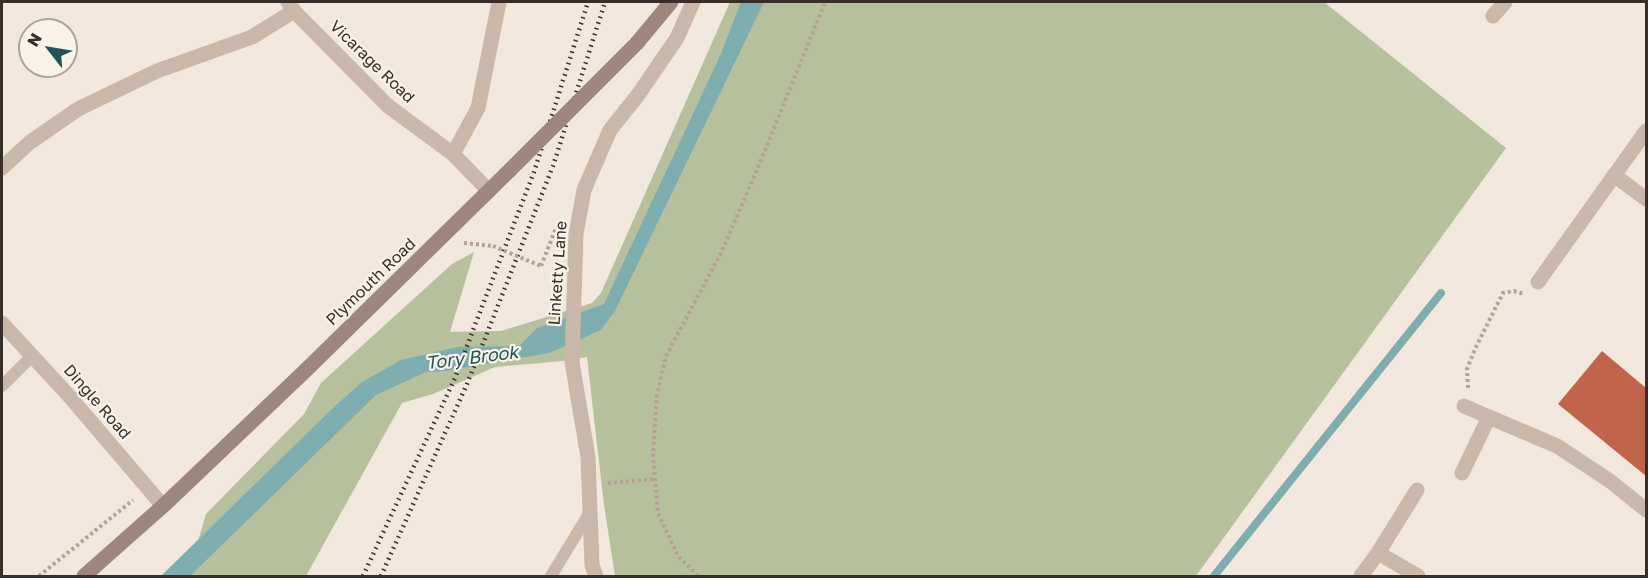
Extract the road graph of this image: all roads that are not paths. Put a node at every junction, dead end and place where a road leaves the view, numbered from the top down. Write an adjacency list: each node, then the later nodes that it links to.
1 (499, 2): 8 (street)
2 (671, 2): 11 (main road, Plymouth Road, bridge)
3 (693, 2): 23 (street, Linketty Lane)
4 (1505, 2): 6 (street)
5 (291, 6): 8 (street, Vicarage Road); 9 (street)
6 (1493, 16)
7 (1647, 130): 10 (street)
8 (453, 154): 11 (street, Vicarage Road)
9 (2, 168)
10 (1614, 175): 12 (street); 13 (street)
11 (489, 191): 21 (main road, Plymouth Road)
12 (1647, 198)
13 (1538, 282)
14 (2, 323): 15 (street, Dingle Road)
15 (32, 356): 16 (lane); 21 (street, Dingle Road)
16 (2, 386)
17 (1464, 406): 18 (street)
18 (1490, 417): 19 (street); 22 (street)
19 (1462, 473)
20 (1417, 490): 24 (street)
21 (163, 506): 25 (main road, Plymouth Road)
22 (1647, 510)
23 (590, 512): 26 (lane); 27 (street, Linketty Lane)
24 (1378, 553): 28 (street); 29 (street)
25 (84, 576)
26 (551, 576)
27 (596, 576)
28 (1361, 576)
29 (1418, 576)

